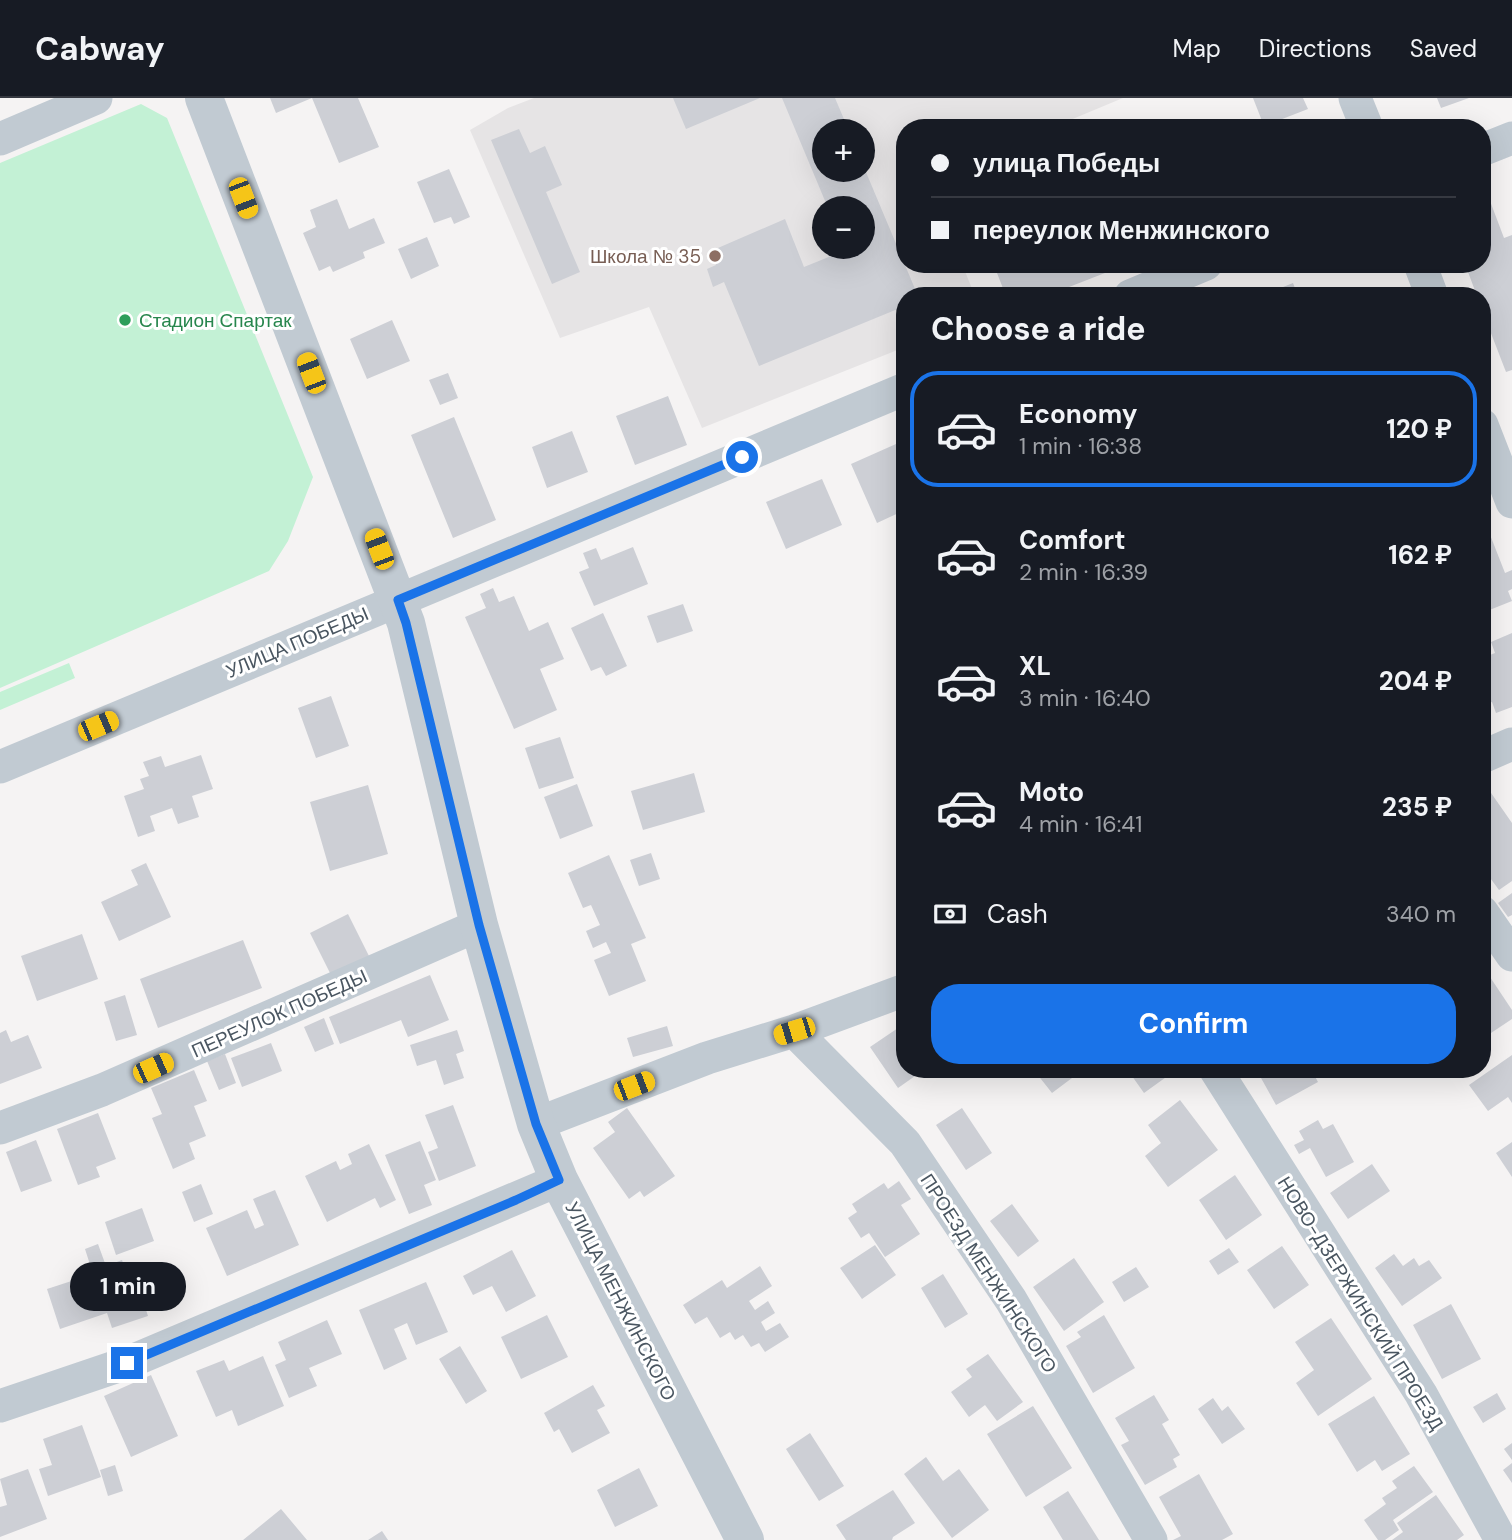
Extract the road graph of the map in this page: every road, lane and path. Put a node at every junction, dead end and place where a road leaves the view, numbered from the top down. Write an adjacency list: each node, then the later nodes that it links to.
1 (96, 98): 6 (street)
2 (204, 98): 13 (street, УЛИЦА МЕНЖИНСКОГО)
3 (1355, 98): 4 (street)
4 (1363, 119)
5 (1512, 138): 7 (street)
6 (0, 139)
7 (1491, 146)
8 (1185, 273): 9 (street)
9 (1151, 287)
10 (896, 393): 13 (street, УЛИЦА ПОБЕДЫ)
11 (1491, 448): 12 (street)
12 (1512, 502)
13 (398, 600): 16 (street, УЛИЦА ПОБЕДЫ); 17 (street, УЛИЦА МЕНЖИНСКОГО)
14 (1512, 744): 15 (street)
15 (1491, 753)
16 (0, 767)
17 (479, 925): 23 (street, УЛИЦА МЕНЖИНСКОГО); 24 (street, ПЕРЕУЛОК ПОБЕДЫ)
18 (1491, 925): 19 (street)
19 (1512, 954)
20 (896, 993): 21 (street)
21 (794, 1031): 23 (street); 28 (street, ПРОЕЗД МЕНЖИНСКОГО)
22 (1221, 1078): 29 (street, НОВО-ДЗЕРЖИНСКИЙ ПРОЕЗД)
23 (536, 1124): 25 (street, УЛИЦА МЕНЖИНСКОГО)
24 (0, 1129)
25 (559, 1180): 26 (street); 27 (street, УЛИЦА МЕНЖИНСКОГО)
26 (0, 1406)
27 (745, 1540)
28 (1151, 1540)
29 (1501, 1540)

